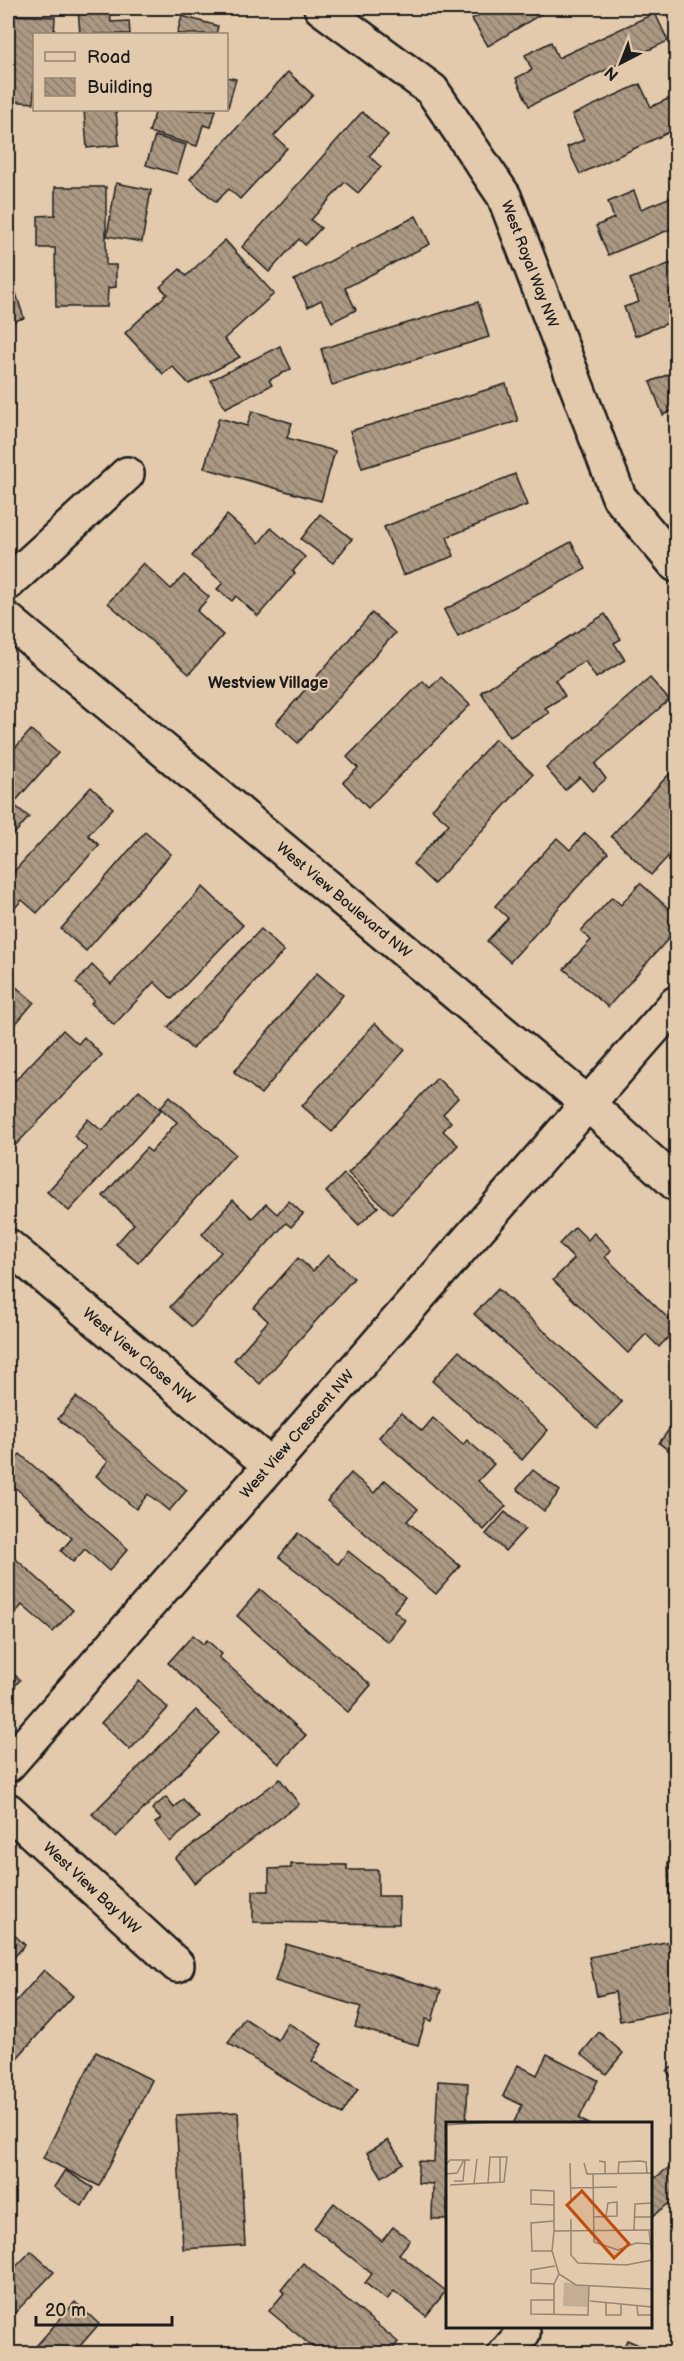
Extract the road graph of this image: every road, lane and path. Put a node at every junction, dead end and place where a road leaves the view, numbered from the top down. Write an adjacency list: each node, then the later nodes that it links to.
1 (321, 8): 3 (street, West Royal Way NW)
2 (127, 474): 4 (street)
3 (676, 566)
4 (8, 583)
5 (8, 620): 7 (street, West View Boulevard NW)
6 (676, 1004): 7 (street)
7 (587, 1103): 8 (street, West View Boulevard NW); 10 (street, West View Crescent NW)
8 (676, 1184)
9 (8, 1246): 10 (street, West View Close NW)
10 (270, 1465): 11 (street, West View Crescent NW)
11 (8, 1765)
12 (8, 1810): 13 (street, West View Bay NW)
13 (177, 1965)

